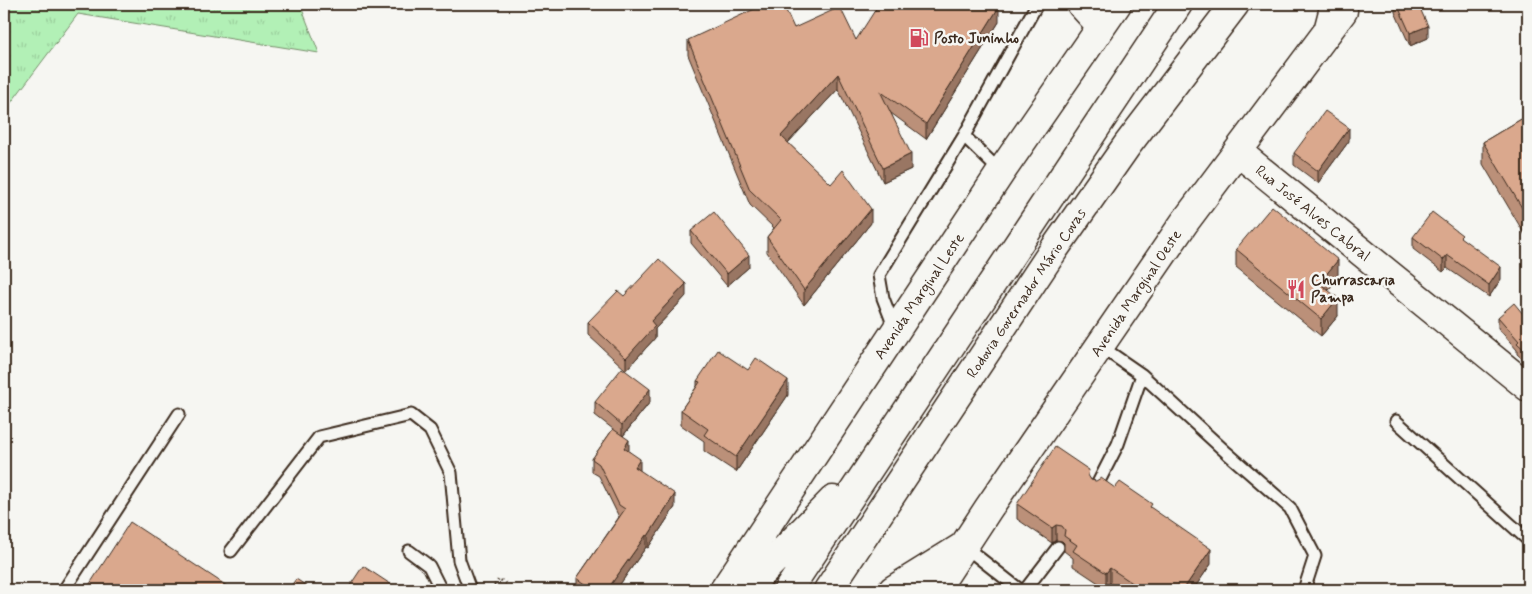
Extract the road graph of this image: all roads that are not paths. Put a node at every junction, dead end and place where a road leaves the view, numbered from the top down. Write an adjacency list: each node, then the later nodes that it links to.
1 (1037, 4): 10 (lane)
2 (1081, 4): 8 (main road)
3 (1117, 4): 8 (main road, Avenida Marginal Leste)
4 (1178, 4): 19 (main road)
5 (1235, 4): 32 (main road, Rodovia Governador Mário Covas)
6 (1335, 4): 9 (main road)
7 (1348, 4): 9 (main road, Avenida Marginal Oeste)
8 (1102, 26): 12 (main road, Avenida Marginal Leste)
9 (1328, 31): 11 (main road, Avenida Marginal Oeste)
10 (964, 136): 12 (lane); 13 (lane)
11 (1238, 152): 14 (main road, Avenida Marginal Oeste); 16 (main road, Rua José Alves Cabral)
12 (1001, 172): 13 (main road, Avenida Marginal Leste)
13 (896, 331): 29 (main road, Avenida Marginal Leste)
14 (1100, 346): 15 (lane); 22 (main road, Avenida Marginal Oeste)
15 (1142, 375): 20 (lane); 37 (lane)
16 (1528, 386)
17 (179, 414): 26 (lane)
18 (1396, 421): 21 (lane)
19 (880, 452): 30 (main road); 31 (main road)
20 (1095, 489)
21 (1528, 540)
22 (964, 546): 33 (main road); 34 (main road, Avenida Marginal Oeste); 35 (lane)
23 (1058, 547): 36 (lane)
24 (409, 550): 27 (lane)
25 (231, 552): 28 (lane)
26 (64, 590)
27 (441, 590)
28 (470, 590)
29 (724, 590)
30 (745, 590)
31 (788, 590)
32 (828, 590)
33 (893, 590)
34 (935, 590)
35 (1020, 590)
36 (1025, 590)
37 (1304, 590)

